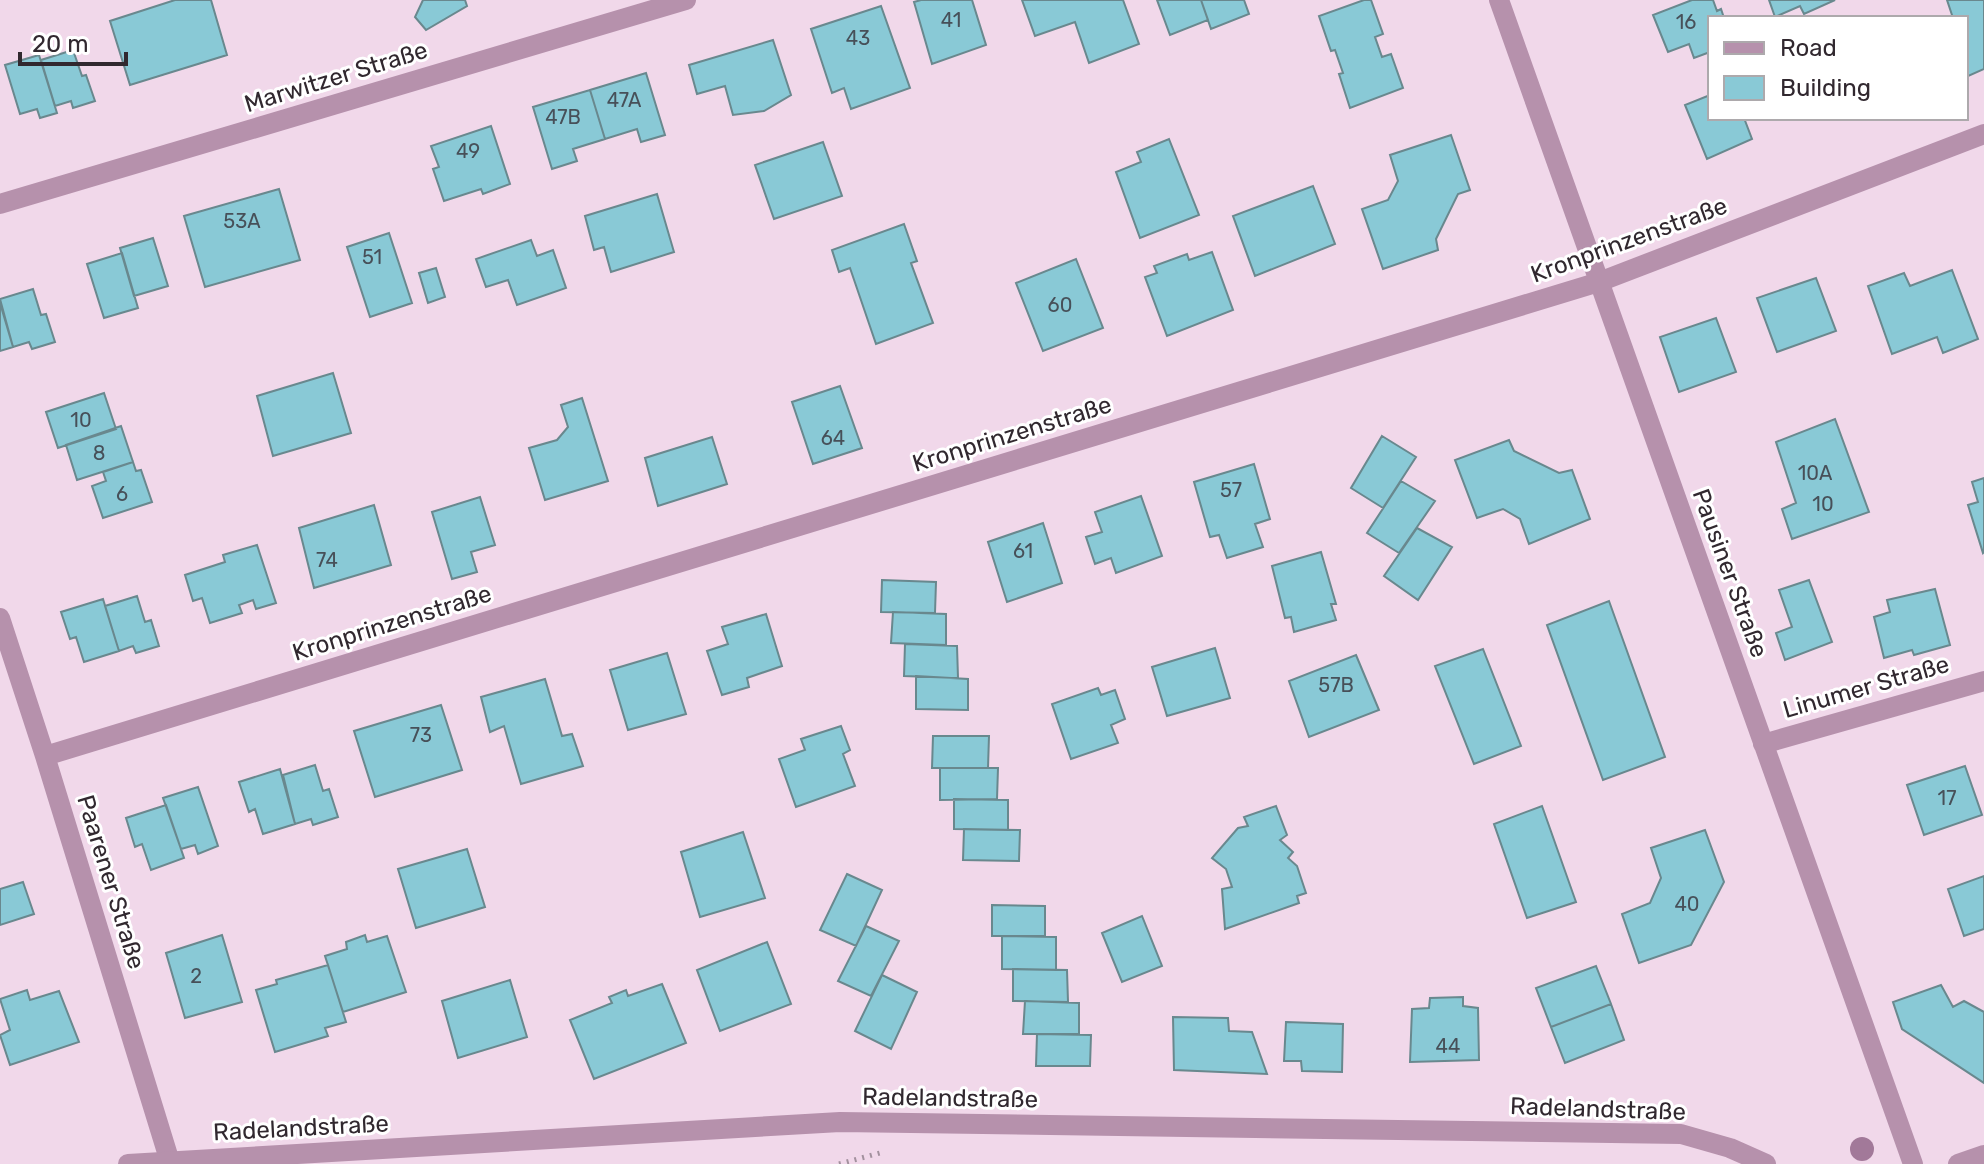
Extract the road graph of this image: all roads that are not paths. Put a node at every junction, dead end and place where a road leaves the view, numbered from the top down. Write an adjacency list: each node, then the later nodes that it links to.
1 (686, 0): 4 (street, Marwitzer Straße)
2 (1499, 0): 5 (street, Pausiner Straße)
3 (1984, 134): 5 (street, Kronprinzenstraße)
4 (0, 204)
5 (1599, 282): 8 (street, Pausiner Straße); 9 (street, Kronprinzenstraße)
6 (0, 618): 9 (street, Paarener Straße)
7 (1984, 681): 8 (street, Linumer Straße)
8 (1763, 744): 14 (street, Pausiner Straße)
9 (45, 756): 11 (street, Paarener Straße)
10 (1984, 1155): 15 (street)
11 (170, 1162): 12 (street, Radelandstraße); 13 (street, Radelandstraße)
12 (128, 1164)
13 (1766, 1164)
14 (1913, 1164)
15 (1958, 1164)

